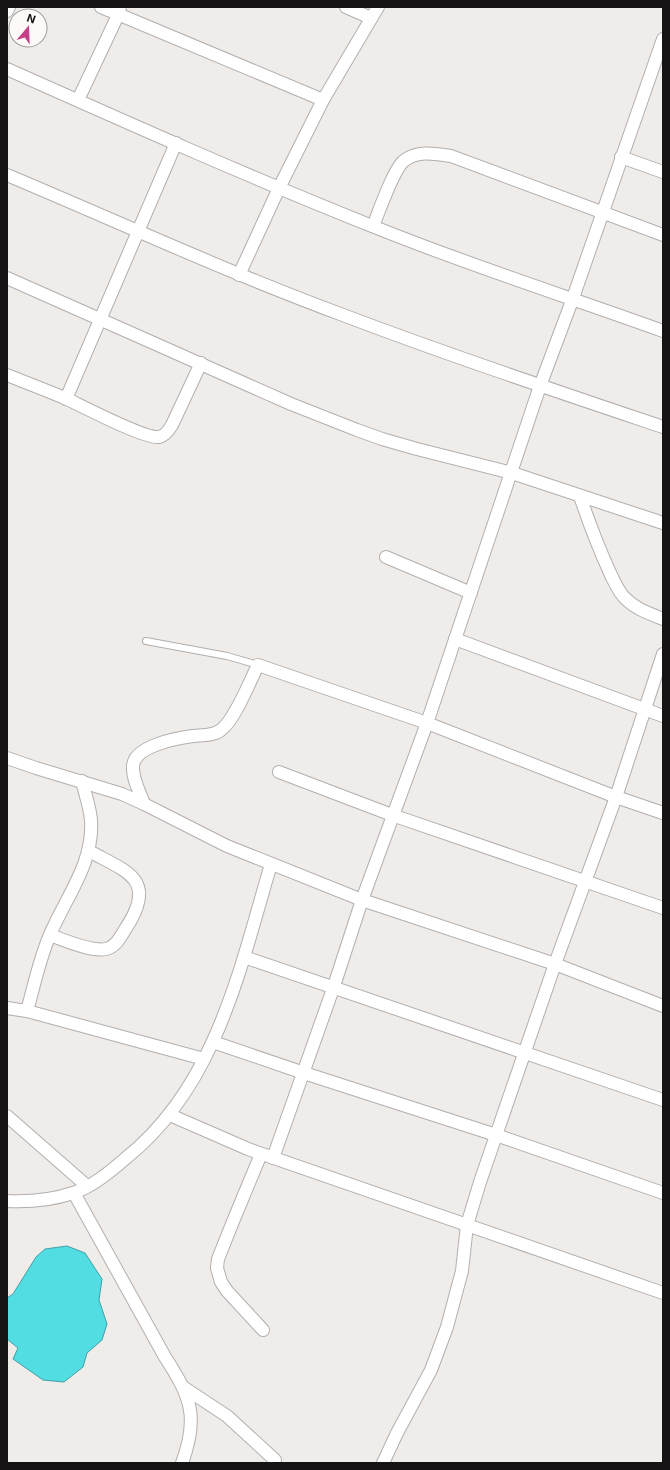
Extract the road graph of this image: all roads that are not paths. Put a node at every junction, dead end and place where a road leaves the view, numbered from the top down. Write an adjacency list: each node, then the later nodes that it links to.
1 (9, 7): 5 (street)
2 (101, 7): 6 (street)
3 (346, 7): 7 (street)
4 (378, 7): 7 (street)
5 (7, 11)
6 (119, 11): 11 (street); 12 (street)
7 (371, 18): 12 (street)
8 (663, 39): 10 (street)
9 (7, 69): 11 (street)
10 (658, 74): 14 (street)
11 (78, 100): 13 (street)
12 (323, 100): 17 (street)
13 (176, 143): 17 (street); 20 (street)
14 (621, 157): 15 (street); 18 (street)
15 (663, 172)
16 (7, 175): 20 (street)
17 (279, 188): 19 (street); 22 (street)
18 (602, 213): 19 (street); 21 (street); 24 (street)
19 (373, 226): 24 (street)
20 (137, 230): 22 (street); 25 (street)
21 (663, 235)
22 (239, 275): 29 (street)
23 (7, 278): 25 (street)
24 (573, 298): 26 (street); 29 (street)
25 (100, 318): 27 (street); 30 (street)
26 (663, 331)
27 (201, 363): 30 (street); 32 (street)
28 (7, 375): 30 (street)
29 (540, 386): 31 (street); 32 (street)
30 (66, 399)
31 (663, 427)
32 (512, 473): 33 (street); 36 (street)
33 (580, 496): 34 (street); 37 (street)
34 (663, 523)
35 (386, 557): 36 (street)
36 (471, 593): 38 (street)
37 (663, 619)
38 (455, 639): 42 (street); 44 (street)
39 (146, 641): 41 (lane)
40 (663, 654): 42 (street)
41 (258, 665): 44 (street); 49 (street)
42 (645, 710): 43 (street); 48 (street)
43 (663, 716)
44 (427, 723): 48 (street); 51 (street)
45 (7, 758): 47 (street)
46 (279, 772): 51 (street)
47 (82, 782): 49 (street); 52 (street)
48 (616, 797): 50 (street); 54 (street)
49 (144, 804): 53 (street)
50 (663, 813)
51 (392, 815): 54 (street); 55 (street)
52 (89, 851): 57 (street); 57 (street)
53 (271, 864): 55 (street); 58 (street)
54 (585, 880): 56 (street); 59 (street)
55 (362, 900): 59 (street); 60 (street)
56 (663, 908)
57 (50, 936): 63 (street)
58 (244, 956): 60 (street); 64 (street)
59 (555, 964): 61 (street); 65 (street)
60 (334, 986): 65 (street); 67 (street)
61 (663, 1006)
62 (7, 1008): 63 (street)
63 (27, 1010): 66 (street)
64 (213, 1042): 66 (street); 67 (street)
65 (525, 1052): 68 (street); 71 (street)
66 (204, 1059): 70 (street)
67 (304, 1073): 71 (street); 73 (street)
68 (663, 1100)
69 (7, 1116): 74 (street)
70 (170, 1116): 72 (street); 74 (street)
71 (496, 1135): 76 (street); 78 (street)
72 (261, 1154): 73 (street); 80 (street)
73 (273, 1158): 78 (street)
74 (87, 1186): 75 (street)
75 (74, 1193): 77 (street); 81 (street)
76 (663, 1193)
77 (7, 1201)
78 (467, 1224): 79 (street); 84 (street)
79 (663, 1292)
80 (263, 1330)
81 (183, 1387): 82 (street); 83 (street)
82 (275, 1460)
83 (182, 1463)
84 (383, 1463)

